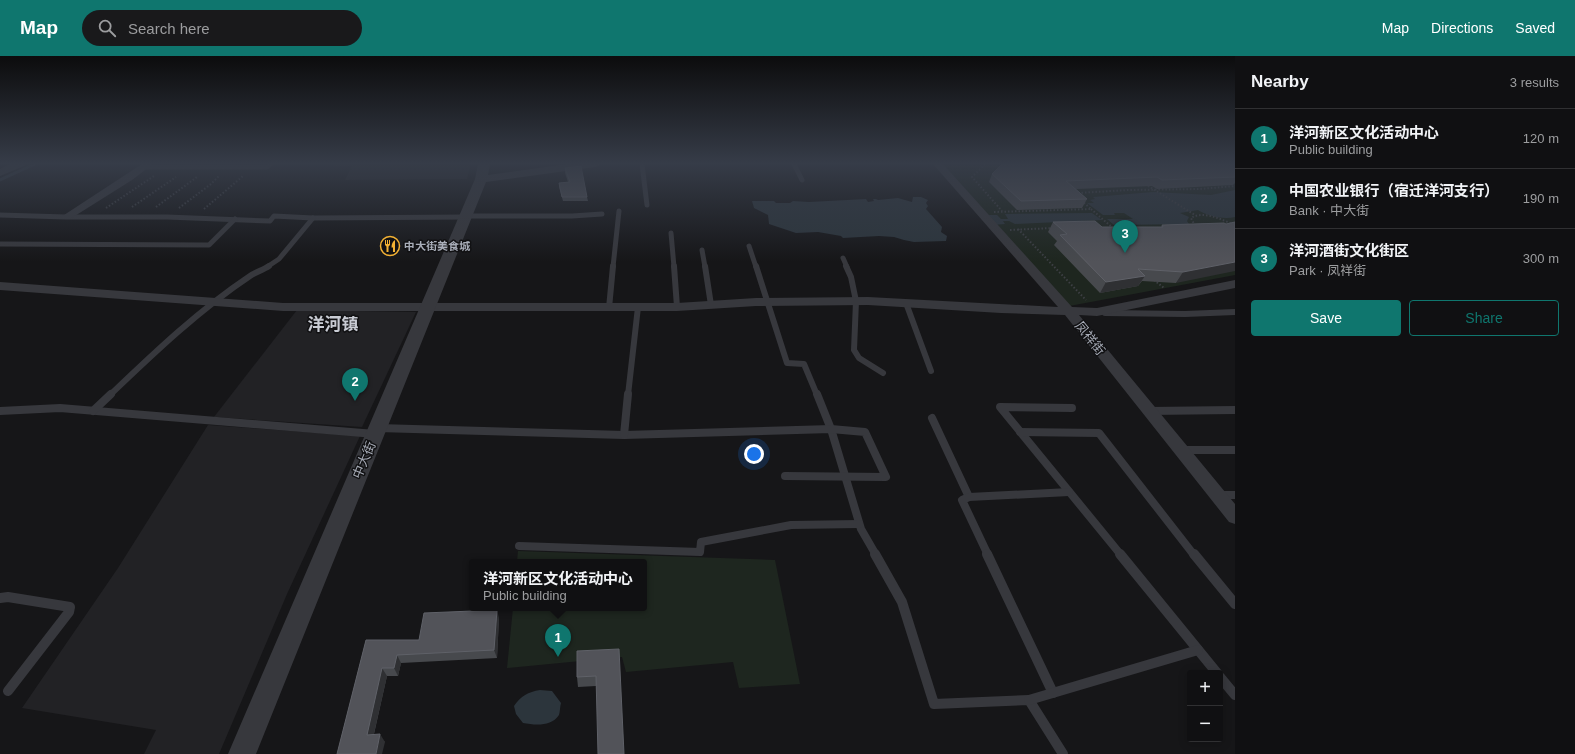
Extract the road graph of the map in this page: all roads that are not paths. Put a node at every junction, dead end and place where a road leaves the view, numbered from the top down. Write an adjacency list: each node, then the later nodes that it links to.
1 (98, 197): 9 (street)
2 (473, 197): 10 (street, 中大街)
3 (646, 197): 5 (lane)
4 (967, 197): 29 (street, 凤祥街)
5 (647, 205)
6 (620, 211): 28 (lane)
7 (602, 214): 10 (lane)
8 (0, 215): 9 (lane)
9 (66, 217): 12 (lane)
10 (465, 217): 11 (lane); 27 (street, 中大街)
11 (313, 218): 12 (lane); 21 (lane)
12 (235, 219): 14 (lane)
13 (670, 233): 26 (lane)
14 (0, 244)
15 (749, 246): 22 (lane)
16 (702, 250): 24 (lane)
17 (843, 258): 20 (lane)
18 (1235, 284): 29 (street)
19 (0, 286): 21 (street)
20 (856, 301): 22 (street); 23 (street); 32 (lane)
21 (215, 302): 27 (street); 36 (lane)
22 (766, 302): 24 (street); 39 (lane)
23 (906, 303): 29 (street); 31 (lane)
24 (711, 305): 26 (street)
25 (638, 307): 26 (street); 28 (street); 42 (lane)
26 (677, 307)
27 (427, 308): 28 (street); 40 (street, 中大街)
28 (609, 308)
29 (1068, 312): 30 (lane); 37 (street, 凤祥街)
30 (1235, 312)
31 (931, 371)
32 (883, 372)
33 (1072, 408): 41 (lane)
34 (1235, 410): 37 (lane)
35 (0, 411): 36 (lane)
36 (93, 411): 40 (lane)
37 (1149, 411): 43 (street, 凤祥街)
38 (932, 418): 50 (lane)
39 (831, 429): 42 (lane); 46 (lane); 46 (lane)
40 (376, 431): 42 (lane); 63 (street, 中大街)
41 (1020, 432): 47 (lane); 55 (lane)
42 (624, 435)
43 (1181, 450): 44 (lane); 48 (street, 凤祥街)
44 (1235, 450)
45 (785, 476): 46 (lane)
46 (846, 477): 52 (lane)
47 (1069, 492): 50 (lane); 56 (lane)
48 (1217, 495): 49 (lane); 51 (street, 凤祥街)
49 (1235, 495)
50 (969, 497): 60 (lane)
51 (1235, 516)
52 (859, 524): 53 (lane); 62 (lane)
53 (519, 546)
54 (0, 598): 59 (lane)
55 (1235, 604)
56 (1198, 650): 57 (lane); 60 (lane)
57 (1215, 670)
58 (1223, 681): 61 (lane)
59 (8, 691)
60 (1053, 693): 62 (lane)
61 (1235, 695)
62 (1029, 700): 64 (lane)
63 (242, 754)
64 (1063, 754)

